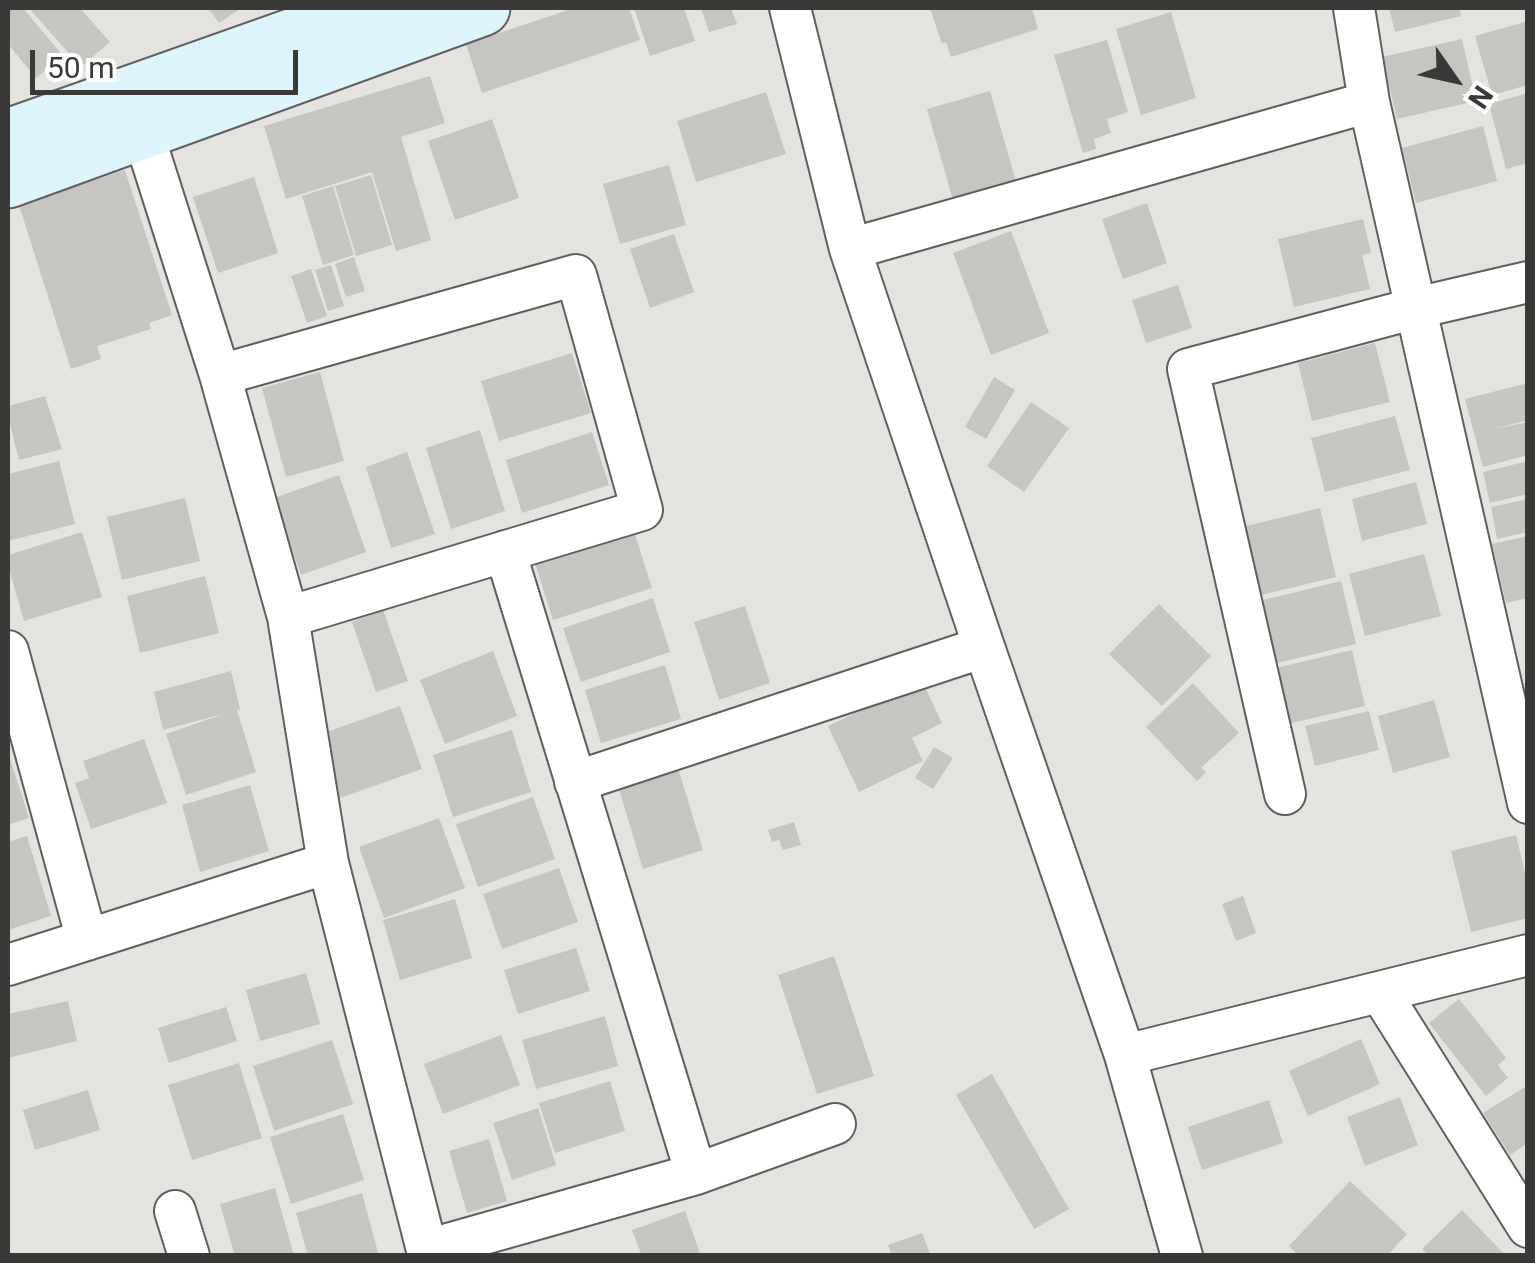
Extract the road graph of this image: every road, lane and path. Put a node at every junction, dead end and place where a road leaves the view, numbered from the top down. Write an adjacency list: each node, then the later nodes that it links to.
1 (372, 8): 7 (street)
2 (482, 8): 6 (street)
3 (790, 8): 9 (street)
4 (1354, 8): 5 (street)
5 (1369, 102): 9 (street); 11 (street)
6 (142, 130): 8 (street); 12 (street)
7 (8, 137)
8 (8, 180)
9 (850, 249): 15 (street)
10 (1528, 282): 11 (street)
11 (1416, 308): 19 (street); 20 (street)
12 (220, 374): 13 (street); 14 (street)
13 (504, 552): 14 (street); 18 (street)
14 (288, 617): 21 (street)
15 (984, 648): 18 (street); 26 (street)
16 (8, 652): 17 (street)
17 (15, 710): 22 (street)
18 (575, 782): 28 (street)
19 (1285, 794)
20 (1528, 802)
21 (328, 864): 22 (street); 32 (street)
22 (87, 940): 24 (street)
23 (1528, 955): 25 (street)
24 (8, 965)
25 (1380, 992): 26 (street); 30 (street)
26 (1124, 1056): 31 (street)
27 (835, 1124): 28 (street)
28 (696, 1174): 32 (street)
29 (175, 1211): 33 (street)
30 (1528, 1227)
31 (1169, 1252)
32 (428, 1253)
33 (189, 1256)

